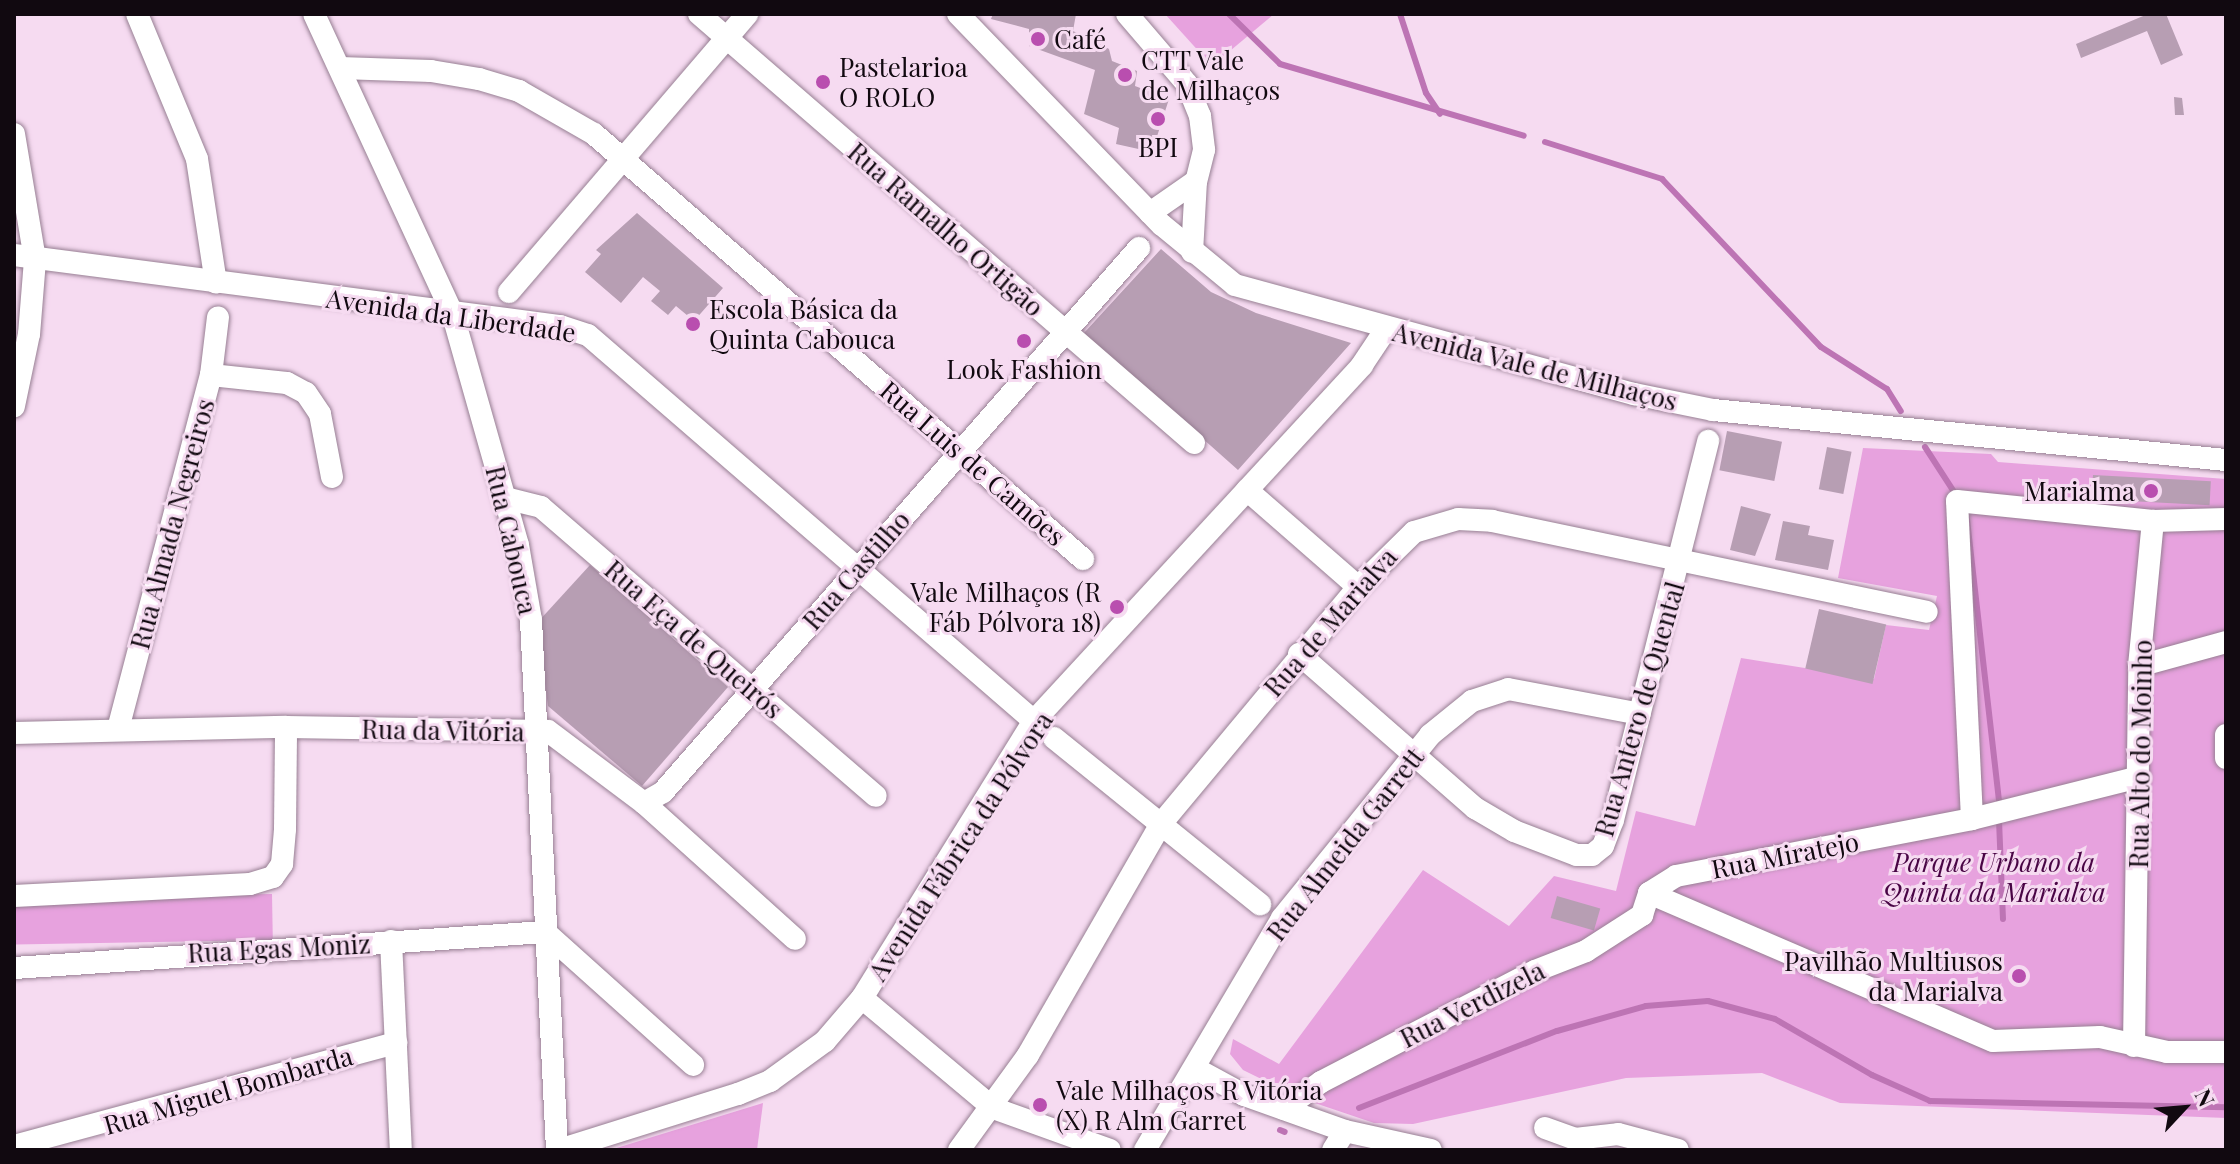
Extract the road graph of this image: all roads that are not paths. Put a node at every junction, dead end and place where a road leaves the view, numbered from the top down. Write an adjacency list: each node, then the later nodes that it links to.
1 (137, 14): 16 (street)
2 (314, 14): 8 (street, Rua Cabouca)
3 (699, 14): 7 (street, Rua Ramalho Ortigão)
4 (747, 14): 7 (street)
5 (958, 14): 12 (street, Avenida Vale de Milhaços)
6 (1127, 14): 11 (street)
7 (726, 37): 10 (street); 21 (street, Rua Ramalho Ortigão)
8 (340, 68): 10 (street, Rua Luis de Camões); 18 (street, Rua Cabouca)
9 (14, 134): 15 (street)
10 (621, 158): 17 (street); 26 (street, Rua Luis de Camões)
11 (1196, 181): 12 (street); 14 (street)
12 (1150, 213): 14 (street, Avenida Vale de Milhaços)
13 (1139, 248): 21 (street, Rua Castilho)
14 (1192, 252): 20 (street, Avenida Vale de Milhaços)
15 (24, 258): 16 (street, Avenida da Liberdade); 23 (street)
16 (216, 283): 18 (street, Avenida da Liberdade)
17 (509, 292)
18 (452, 312): 30 (street, Rua Cabouca); 35 (street, Avenida da Liberdade)
19 (218, 317): 22 (street, Rua Almada Negreiros)
20 (1386, 329): 27 (street, Avenida Vale de Milhaços); 29 (street, Avenida Fábrica da Pólvora)
21 (1064, 331): 25 (street, Rua Ramalho Ortigão); 26 (street, Rua Castilho)
22 (211, 375): 28 (street); 45 (street, Rua Almada Negreiros)
23 (14, 406)
24 (1708, 441): 34 (street, Rua Antero de Quental)
25 (1194, 443)
26 (960, 451): 33 (street, Rua Luis de Camões); 35 (street, Rua Castilho)
27 (2226, 460)
28 (332, 477)
29 (1247, 490): 36 (street); 43 (street, Avenida Fábrica da Pólvora)
30 (505, 498): 41 (street, Rua Eça de Queirós); 46 (street, Rua Cabouca)
31 (2226, 519): 32 (street)
32 (2153, 521): 40 (street, Rua Alto do Moinho); 55 (street)
33 (1083, 559)
34 (1681, 561): 36 (street, Rua de Marialva); 37 (street, Rua de Marialva); 42 (street, Rua Antero de Quental)
35 (859, 567): 41 (street, Rua Castilho); 43 (street, Avenida da Liberdade)
36 (1358, 587): 39 (street, Rua de Marialva)
37 (1927, 612)
38 (2226, 642): 40 (street)
39 (1299, 654): 50 (street, Rua Antero de Quental); 56 (street, Rua de Marialva)
40 (2139, 666): 52 (street, Rua Alto do Moinho)
41 (752, 689): 53 (street, Rua Eça de Queirós); 54 (street, Rua Castilho)
42 (1640, 714): 50 (street, Rua Almeida Garrett); 50 (street, Rua Antero de Quental)
43 (1034, 721): 64 (street, Avenida Fábrica da Pólvora)
44 (286, 727): 45 (street, Rua da Vitória); 46 (street, Rua da Vitória); 58 (street)
45 (118, 729): 47 (street, Rua da Vitória)
46 (536, 731): 54 (street, Rua da Vitória); 60 (street, Rua Cabouca)
47 (14, 733)
48 (2226, 735): 51 (street)
49 (1054, 738): 56 (street)
50 (1412, 754): 69 (street, Rua Almeida Garrett)
51 (2226, 758)
52 (2139, 777): 55 (street, Rua Miratejo); 66 (street, Rua Alto do Moinho)
53 (876, 796)
54 (644, 803): 61 (street, Rua da Vitória)
55 (1980, 817): 57 (street, Rua Miratejo)
56 (1160, 825): 59 (street); 70 (street, Rua de Marialva)
57 (1649, 893): 66 (street); 71 (street, Rua Verdizela)
58 (14, 896)
59 (1260, 904)
60 (545, 932): 62 (street, Rua Egas Moniz); 68 (street); 76 (street, Rua Cabouca)
61 (795, 939)
62 (391, 941): 63 (street, Rua Egas Moniz); 65 (street)
63 (14, 968)
64 (862, 998): 70 (street); 76 (street, Avenida Fábrica da Pólvora)
65 (396, 1043): 74 (street, Rua Miguel Bombarda); 75 (street)
66 (2134, 1046): 67 (street)
67 (2226, 1052)
68 (693, 1065)
69 (1196, 1069): 71 (street); 79 (street, Rua Almeida Garrett)
70 (993, 1108): 77 (street, Rua de Marialva); 78 (street)
71 (1284, 1109): 73 (street)
72 (1545, 1128): 82 (street)
73 (1345, 1131): 80 (street); 81 (street)
74 (14, 1146)
75 (401, 1150)
76 (558, 1150)
77 (959, 1150)
78 (1110, 1150)
79 (1145, 1150)
80 (1333, 1150)
81 (1431, 1150)
82 (1678, 1150)

